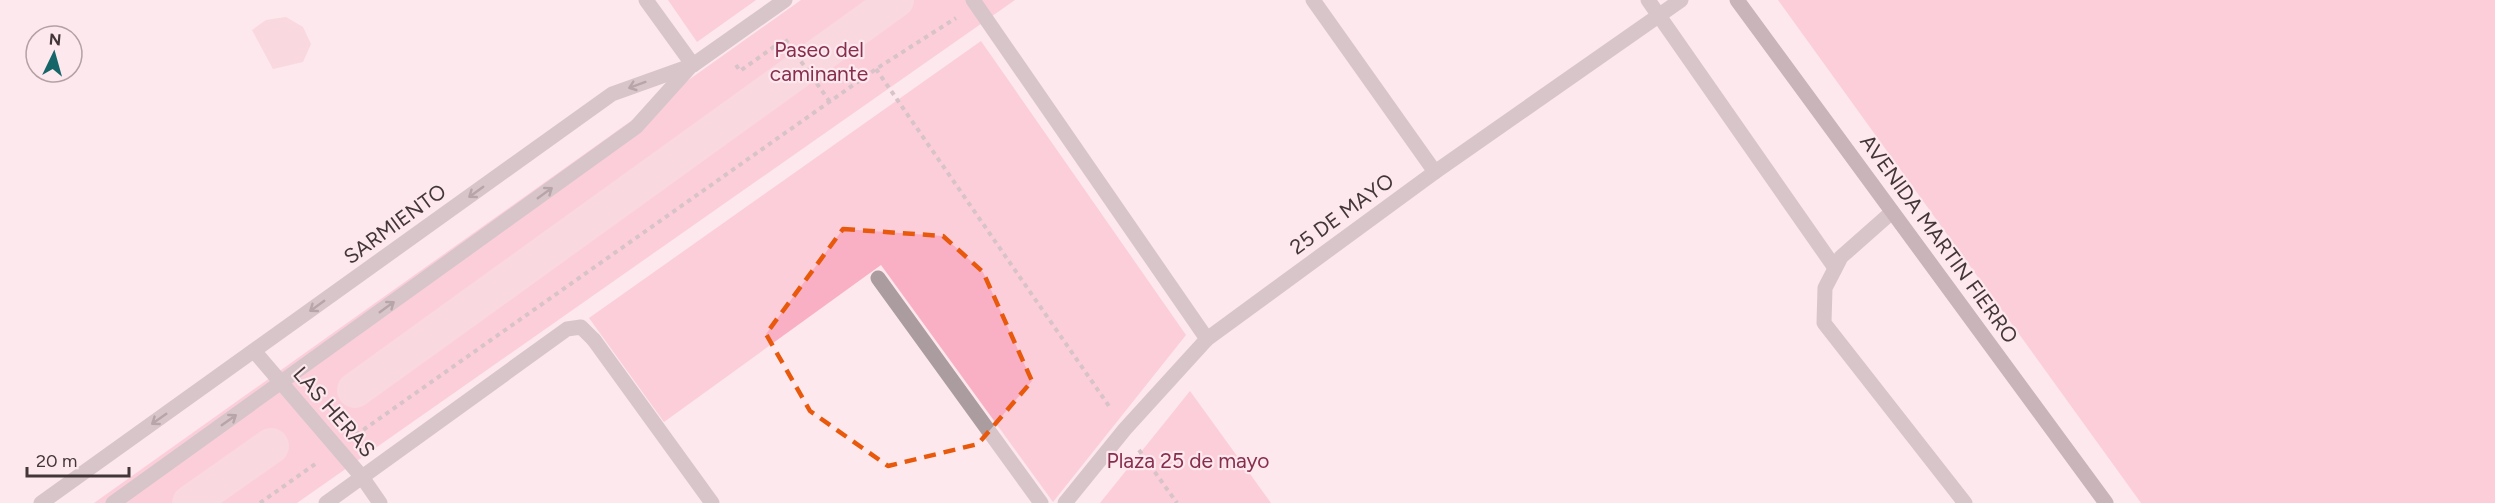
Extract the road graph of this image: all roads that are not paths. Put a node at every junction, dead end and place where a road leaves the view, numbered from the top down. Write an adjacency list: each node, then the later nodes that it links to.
1 (646, 0): 9 (street)
2 (786, 0): 9 (street, SARMIENTO)
3 (1313, 0): 10 (street)
4 (1648, 0): 8 (street)
5 (1681, 0): 8 (street, 25 DE MAYO)
6 (1737, 0): 11 (main road, AVENIDA MARTIN FIERRO)
7 (978, 2): 14 (street)
8 (1659, 15): 10 (street, 25 DE MAYO); 12 (street)
9 (693, 65): 15 (street, SARMIENTO, one-way to 15); 16 (street, one-way to 9)
10 (1435, 172): 14 (street, 25 DE MAYO)
11 (1892, 212): 12 (street); 26 (main road, AVENIDA MARTIN FIERRO)
12 (1835, 268): 25 (street)
13 (878, 278): 23 (street)
14 (1207, 339): 24 (street, 25 DE MAYO)
15 (254, 351): 16 (street, LAS HERAS); 18 (street, SARMIENTO, one-way to 18)
16 (281, 383): 17 (street, LAS HERAS); 19 (street, one-way to 16)
17 (362, 477): 20 (street); 21 (street, LAS HERAS); 22 (street)
18 (41, 503)
19 (113, 503)
20 (326, 503)
21 (380, 503)
22 (712, 503)
23 (1041, 503)
24 (1065, 503)
25 (1965, 503)
26 (2106, 503)

